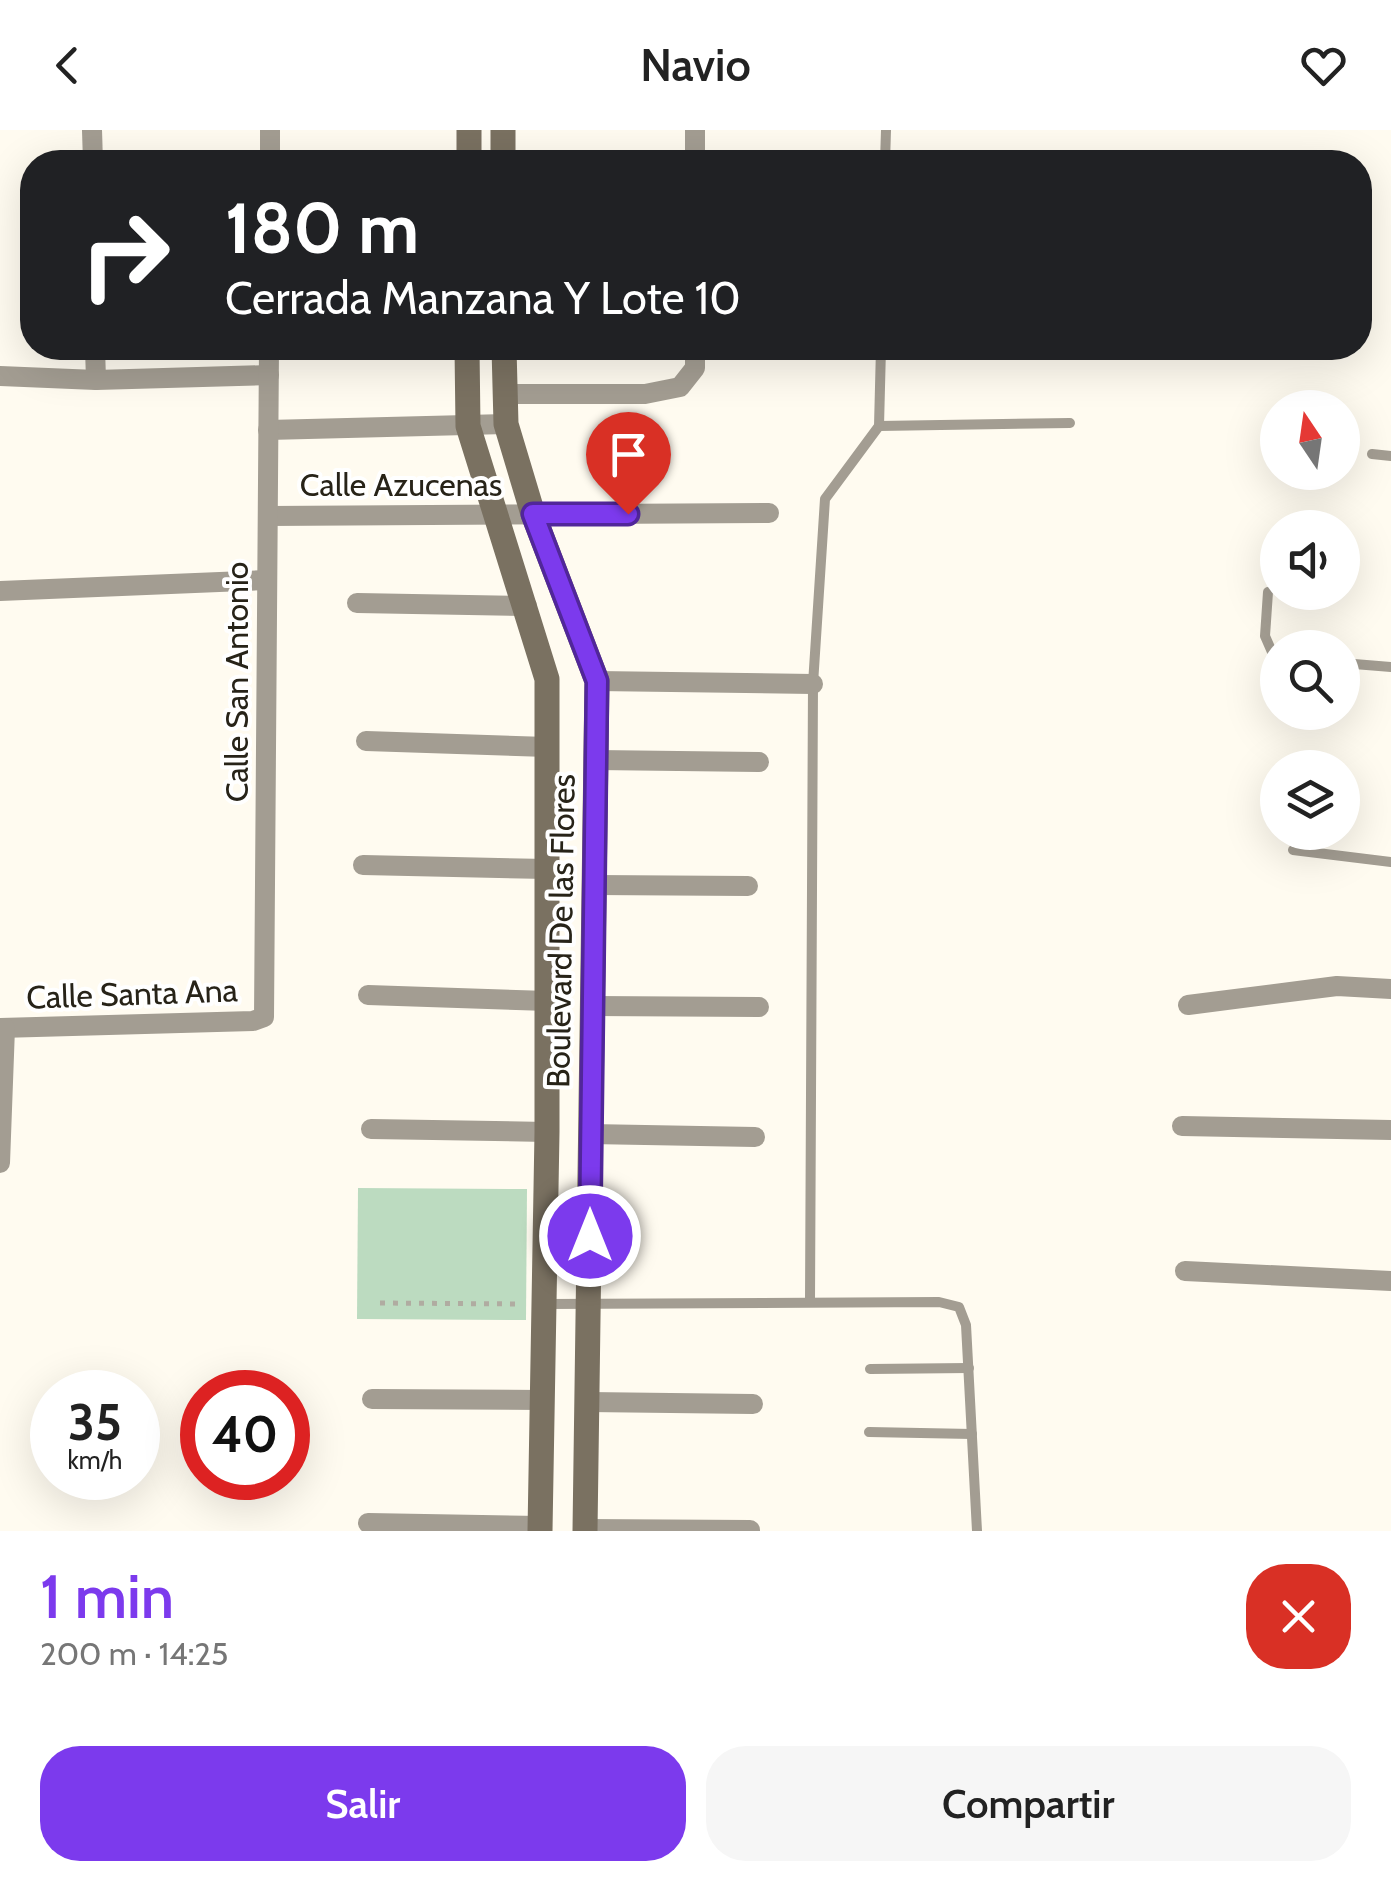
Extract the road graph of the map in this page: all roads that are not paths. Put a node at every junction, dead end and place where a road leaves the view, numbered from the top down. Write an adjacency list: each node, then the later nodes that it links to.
1 (95, 360): 9 (street)
2 (270, 360): 7 (street, Calle San Antonio)
3 (468, 360): 13 (street, Boulevard De las Flores)
4 (504, 360): 10 (street, Boulevard De las Flores)
5 (694, 360): 10 (street)
6 (881, 360): 14 (lane)
7 (270, 375): 9 (street); 15 (street, Calle San Antonio)
8 (0, 376): 9 (street)
9 (96, 380)
10 (504, 394): 12 (street, Boulevard De las Flores)
11 (1070, 423): 14 (lane)
12 (506, 424): 13 (street, Calle Azucenas); 20 (street, Boulevard De las Flores)
13 (468, 426): 15 (street, Calle Azucenas); 19 (street, Boulevard De las Flores)
14 (879, 426): 29 (lane)
15 (268, 430): 21 (street, Calle San Antonio)
16 (1372, 454): 17 (lane)
17 (1391, 456)
18 (769, 513): 20 (street, Calle Azucenas)
19 (496, 514): 20 (street, Calle Azucenas); 21 (street, Calle Azucenas); 25 (street, Boulevard De las Flores)
20 (533, 514): 28 (street, Boulevard De las Flores)
21 (269, 516): 22 (street, Calle San Antonio)
22 (266, 580): 23 (street); 46 (street, Calle San Antonio)
23 (0, 591)
24 (357, 603): 25 (street)
25 (526, 606): 31 (street, Boulevard De las Flores)
26 (1360, 663): 27 (lane)
27 (1391, 666)
28 (597, 681): 29 (street); 32 (street, Boulevard De las Flores)
29 (813, 684): 57 (lane)
30 (366, 740): 31 (street)
31 (548, 747): 37 (street, Boulevard De las Flores)
32 (596, 760): 33 (street); 38 (street, Boulevard De las Flores)
33 (759, 762)
34 (1293, 850): 35 (lane)
35 (1391, 862)
36 (362, 864): 37 (street)
37 (548, 869): 42 (street, Boulevard De las Flores)
38 (594, 885): 39 (street); 44 (street, Boulevard De las Flores)
39 (748, 886)
40 (1391, 989): 43 (street)
41 (368, 995): 42 (street)
42 (548, 1001): 51 (street, Boulevard De las Flores)
43 (1188, 1005)
44 (593, 1006): 45 (street); 52 (street, Boulevard De las Flores)
45 (760, 1007)
46 (264, 1017): 47 (street, Calle Santa Ana)
47 (3, 1028): 54 (street)
48 (1182, 1126): 50 (street)
49 (371, 1129): 51 (street)
50 (1391, 1130)
51 (547, 1132): 58 (street, Boulevard De las Flores)
52 (590, 1134): 53 (street); 59 (street, Boulevard De las Flores)
53 (755, 1137)
54 (0, 1162)
55 (1185, 1271): 56 (street)
56 (1391, 1280)
57 (810, 1301): 59 (lane); 60 (lane)
58 (544, 1304): 59 (lane); 63 (street, Boulevard De las Flores)
59 (590, 1304): 64 (street, Boulevard De las Flores)
60 (968, 1368): 61 (lane); 67 (lane)
61 (870, 1369)
62 (372, 1399): 63 (street)
63 (542, 1400): 69 (street, Boulevard De las Flores)
64 (588, 1402): 65 (street); 70 (street, Boulevard De las Flores)
65 (754, 1404)
66 (869, 1432): 67 (lane)
67 (972, 1434): 72 (lane)
68 (368, 1524): 69 (street)
69 (540, 1529)
70 (586, 1530): 71 (street)
71 (750, 1530)
72 (977, 1531)

